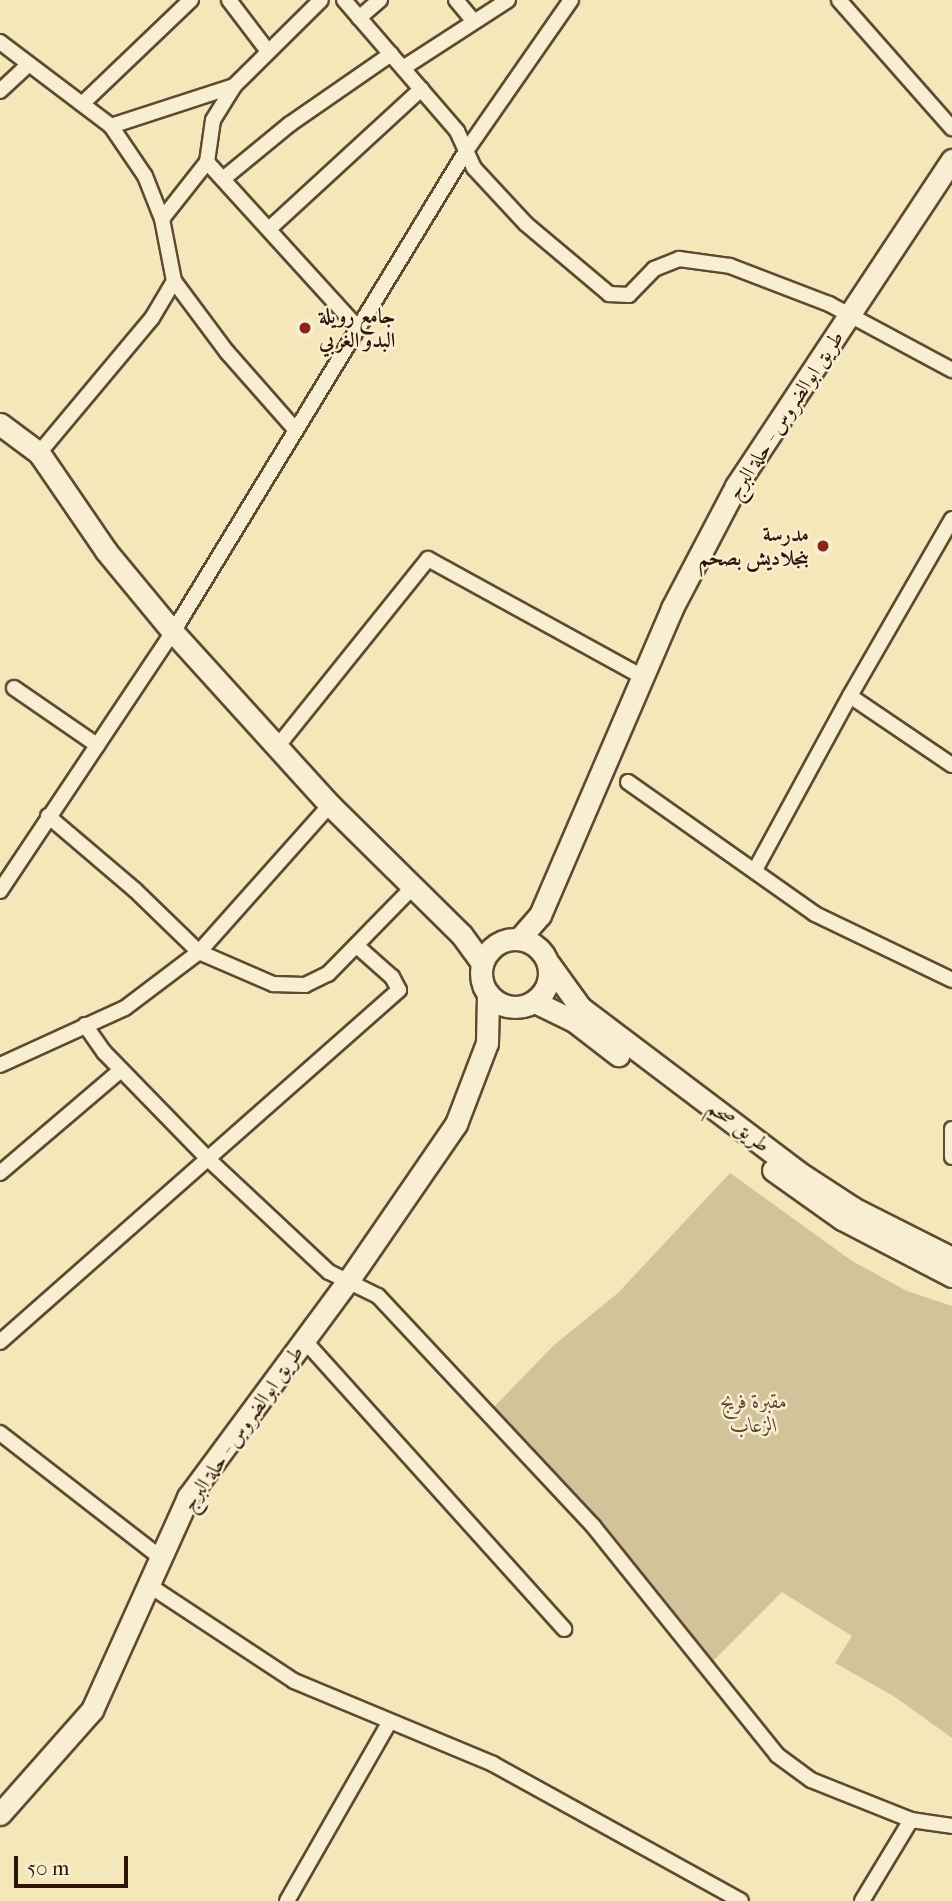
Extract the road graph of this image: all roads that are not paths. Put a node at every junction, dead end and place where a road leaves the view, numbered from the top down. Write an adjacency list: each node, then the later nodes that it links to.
1 (191, 0): 20 (street)
2 (229, 0): 13 (street)
3 (321, 0): 13 (street)
4 (344, 0): 10 (street)
5 (380, 0): 10 (street)
6 (456, 0): 11 (street)
7 (508, 0): 11 (street)
8 (571, 0): 23 (street)
9 (839, 0): 22 (street)
10 (359, 18): 14 (street)
11 (472, 19): 16 (street)
12 (0, 42): 15 (street)
13 (267, 50): 17 (street)
14 (391, 54): 16 (street); 26 (street)
15 (28, 65): 19 (street); 20 (street)
16 (403, 68): 18 (street)
17 (234, 86): 21 (street); 25 (street)
18 (421, 89): 23 (street); 28 (street)
19 (0, 91)
20 (82, 104): 21 (street)
21 (111, 126): 27 (street)
22 (952, 128)
23 (466, 151): 30 (street); 31 (street)
24 (952, 160): 30 (main road, طريق ابوالضروس - حلة البرج)
25 (207, 162): 26 (street); 27 (street)
26 (223, 179): 28 (street)
27 (162, 219): 29 (street)
28 (269, 229): 31 (street)
29 (174, 281): 34 (street); 35 (street)
30 (849, 316): 32 (street); 38 (main road, طريق ابوالضروس - حلة البرج)
31 (356, 326): 34 (street)
32 (952, 370)
33 (0, 424): 35 (main road)
34 (294, 428): 37 (street)
35 (39, 453): 37 (main road)
36 (952, 519): 40 (street)
37 (173, 632): 41 (street); 42 (main road)
38 (641, 676): 42 (street); 50 (main road, طريق ابوالضروس - حلة البرج)
39 (13, 688): 41 (street)
40 (850, 696): 43 (street); 47 (street)
41 (96, 745): 46 (street)
42 (277, 747): 45 (main road)
43 (952, 765)
44 (628, 782): 47 (street)
45 (330, 805): 48 (main road); 55 (street)
46 (48, 816): 49 (street); 55 (street)
47 (755, 870): 58 (street)
48 (411, 888): 51 (main road); 54 (street)
49 (0, 891)
50 (540, 915): 52 (main road, طريق ابوالضروس - حلة البرج); 56 (main road, طريق ابوالضروس - حلة البرج)
51 (461, 934): 53 (main road); 57 (main road)
52 (519, 939): 53 (main road); 56 (main road)
53 (496, 945): 57 (main road)
54 (357, 946): 55 (street); 66 (street)
55 (199, 952): 61 (street)
56 (546, 958): 60 (main road); 69 (main road, طريق صحم)
57 (482, 963): 59 (main road)
58 (952, 980)
59 (488, 994): 60 (main road); 62 (main road, طريق ابوالضروس - حلة البرج)
60 (526, 1005): 62 (main road, طريق ابوالضروس - حلة البرج); 70 (main road, طريق صحم)
61 (85, 1025): 63 (street); 64 (street)
62 (487, 1043): 71 (main road, طريق ابوالضروس - حلة البرج)
63 (0, 1065)
64 (121, 1070): 66 (street); 68 (street)
65 (952, 1129): 67 (street)
66 (206, 1157): 71 (street); 73 (street)
67 (952, 1157)
68 (0, 1173)
69 (952, 1258)
70 (952, 1276)
71 (348, 1282): 72 (main road, طريق ابوالضروس - حلة البرج); 80 (street)
72 (304, 1340): 75 (main road, طريق ابوالضروس - حلة البرج); 77 (street)
73 (0, 1342)
74 (0, 1433): 75 (street)
75 (160, 1557): 76 (main road, طريق ابوالضروس - حلة البرج)
76 (147, 1584): 78 (street); 79 (main road, طريق ابوالضروس - حلة البرج)
77 (564, 1629)
78 (389, 1723): 82 (street); 83 (street)
79 (0, 1814)
80 (911, 1820): 81 (street); 84 (street)
81 (952, 1826)
82 (287, 1901)
83 (741, 1901)
84 (862, 1901)

